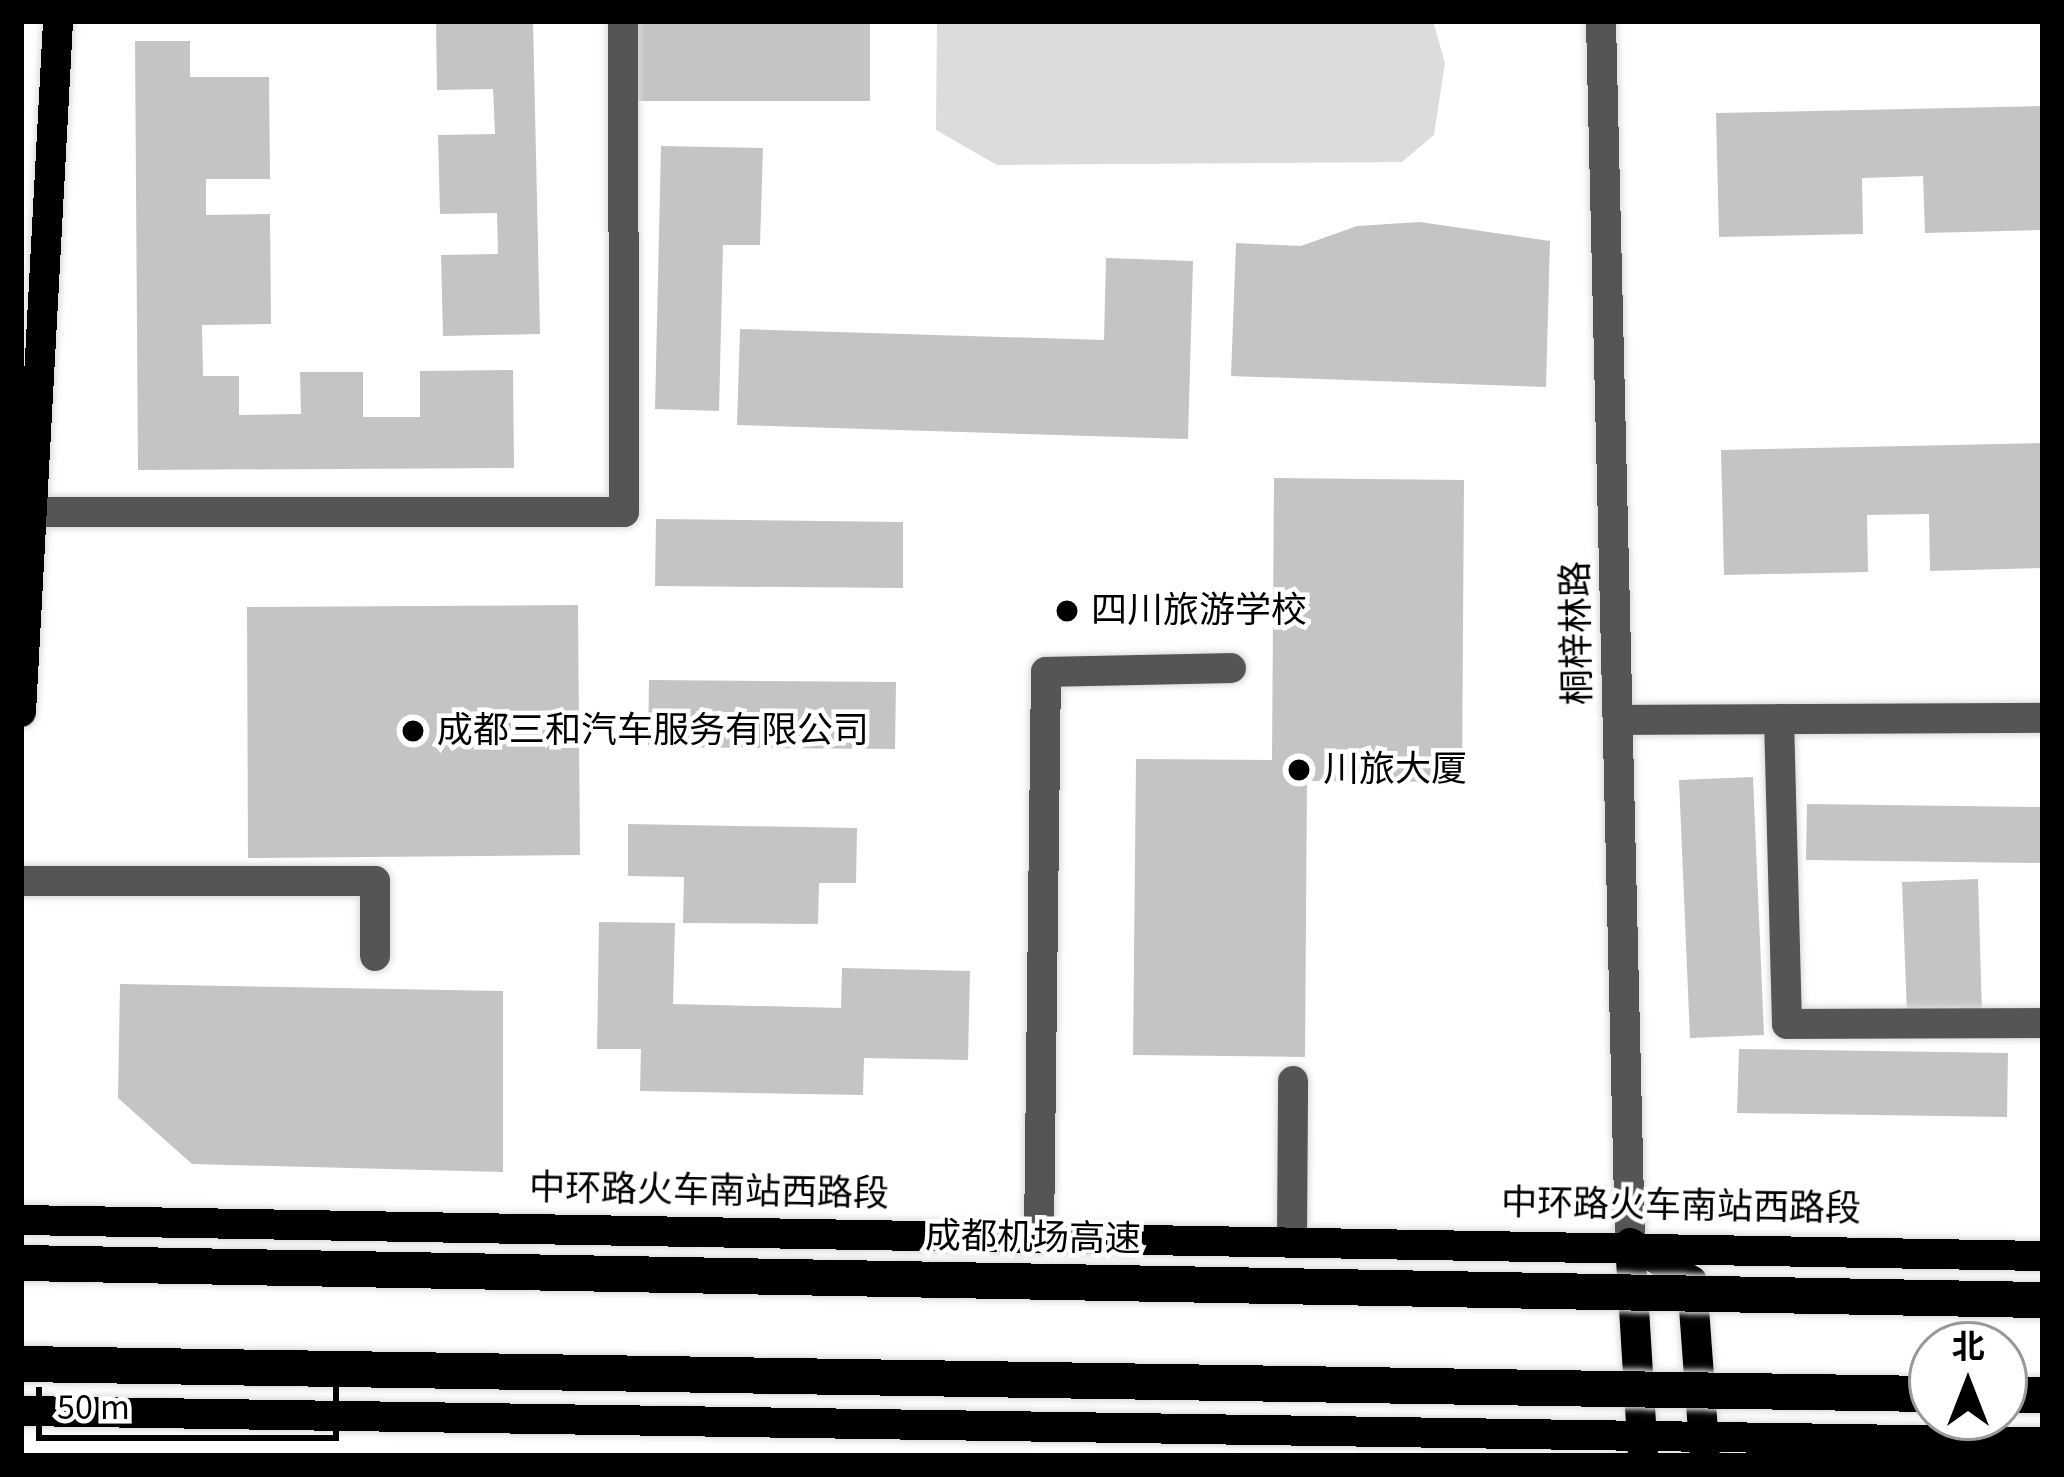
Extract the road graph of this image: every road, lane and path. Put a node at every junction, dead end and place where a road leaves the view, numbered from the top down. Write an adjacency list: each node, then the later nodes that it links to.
1 (58, 21): 4 (main road)
2 (623, 21): 4 (street)
3 (1601, 21): 9 (street, 桐梓林路)
4 (32, 512): 6 (main road)
5 (1231, 668): 15 (street)
6 (21, 712)
7 (2043, 718): 8 (street)
8 (1779, 719): 9 (street); 12 (street)
9 (1618, 720): 17 (street, 桐梓林路)
10 (21, 880): 11 (street)
11 (375, 956)
12 (2043, 1023)
13 (1293, 1081): 16 (street)
14 (21, 1220): 15 (main road, 中环路火车南站西路段)
15 (1039, 1235): 16 (main road, 中环路火车南站西路段)
16 (1292, 1238): 17 (main road, 中环路火车南站西路段)
17 (1630, 1243): 18 (main road, 中环路火车南站西路段); 26 (main road); 27 (main road)
18 (2039, 1255)
19 (21, 1263): 20 (highway, 成都机场高速, bridge)
20 (2043, 1300)
21 (21, 1364): 23 (highway, bridge)
22 (21, 1380): 24 (main road)
23 (1908, 1394)
24 (21, 1411): 26 (main road)
25 (2043, 1442): 27 (main road)
26 (1643, 1447): 27 (main road)
27 (1706, 1447)

